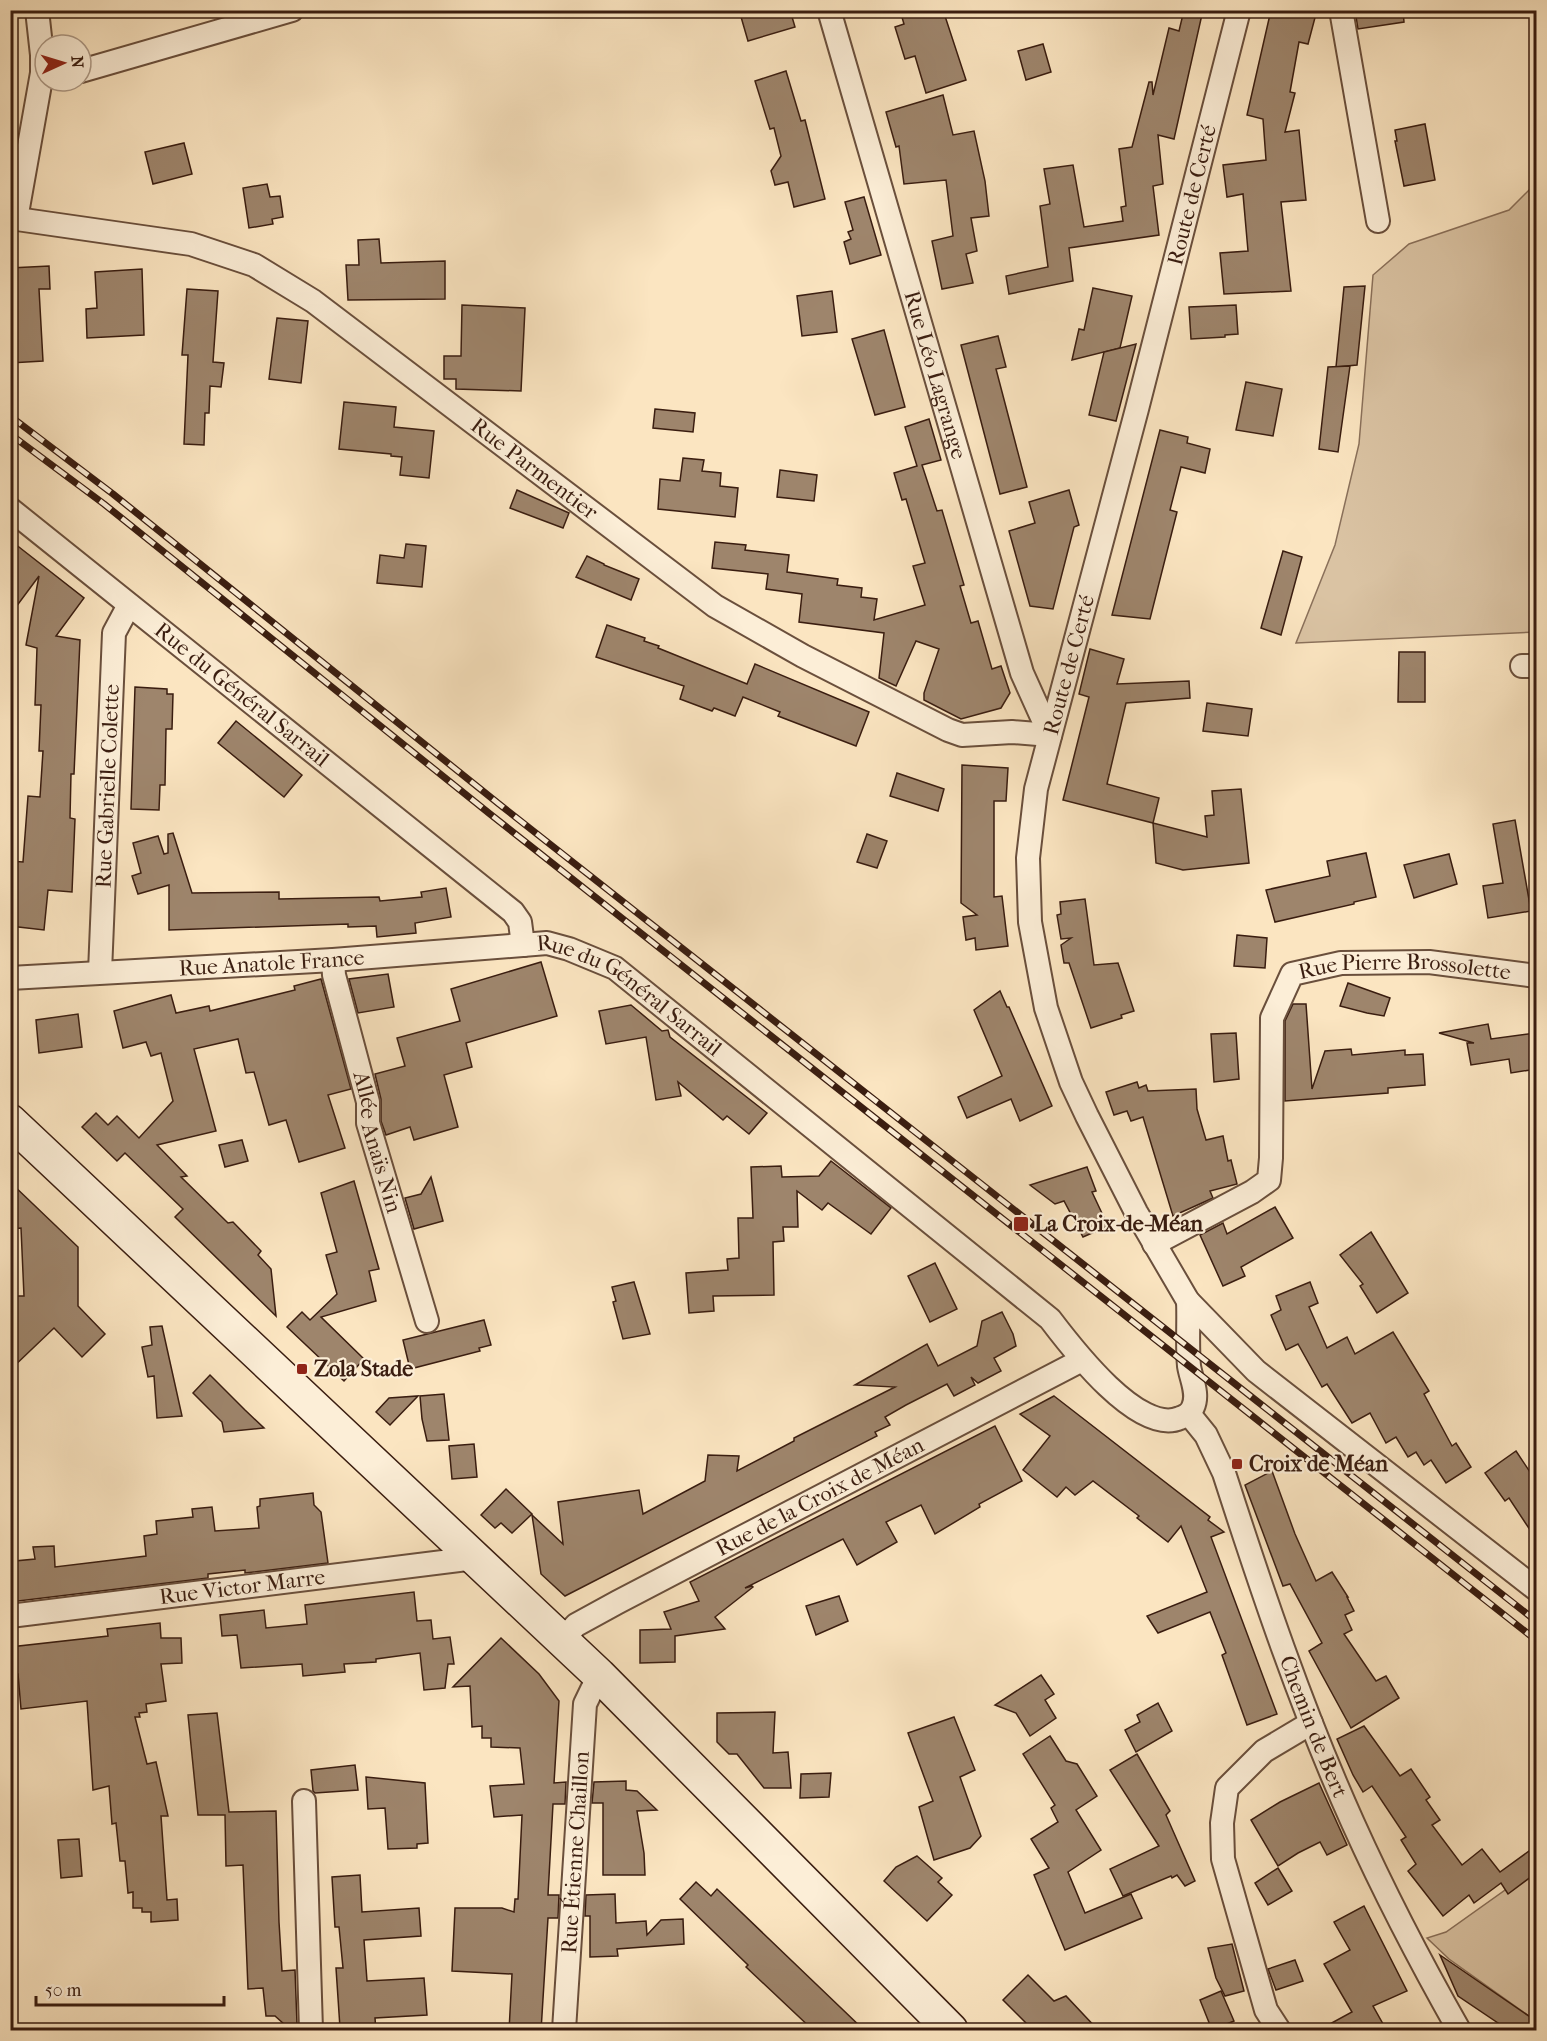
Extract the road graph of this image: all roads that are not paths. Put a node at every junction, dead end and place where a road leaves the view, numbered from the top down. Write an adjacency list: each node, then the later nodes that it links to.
1 (37, 10): 6 (street)
2 (292, 10): 7 (street)
3 (829, 10): 13 (street, Rue Léo Lagrange)
4 (1239, 10): 13 (street, Route de Certé)
5 (1341, 10): 10 (street)
6 (40, 33)
7 (93, 70)
8 (39, 93): 9 (street)
9 (13, 218): 13 (street, Rue Parmentier)
10 (1378, 221)
11 (10, 509): 12 (street, Rue du Général Sarrail)
12 (129, 605): 14 (street, Rue du Général Sarrail); 16 (street, Rue Gabrielle Colette)
13 (1050, 735): 20 (street, Route de Certé)
14 (523, 945): 15 (street, Rue Anatole France); 23 (street, Rue du Général Sarrail)
15 (333, 960): 16 (street, Rue Anatole France); 22 (street, Allée Anaïs Nin)
16 (100, 972): 18 (street, Rue Anatole France)
17 (1536, 976): 20 (street, Rue Pierre Brossolette)
18 (14, 980)
19 (10, 1121): 25 (main road)
20 (1154, 1244): 21 (street, Route de Certé)
21 (1188, 1301): 24 (street); 26 (street, Route de Certé)
22 (427, 1320)
23 (1082, 1360): 24 (street, Rue du Général Sarrail); 28 (street, Rue de la Croix de Méan)
24 (1190, 1414): 30 (street, Chemin de Bert)
25 (475, 1558): 27 (street, Rue Victor Marre); 28 (main road)
26 (1536, 1589)
27 (10, 1616)
28 (562, 1640): 29 (main road)
29 (599, 1675): 33 (street, Rue Étienne Chaillon); 34 (main road)
30 (1311, 1723): 35 (street); 36 (street, Chemin de Bert)
31 (304, 1801): 32 (street)
32 (311, 2031)
33 (564, 2031)
34 (951, 2031)
35 (1279, 2031)
36 (1459, 2031)

